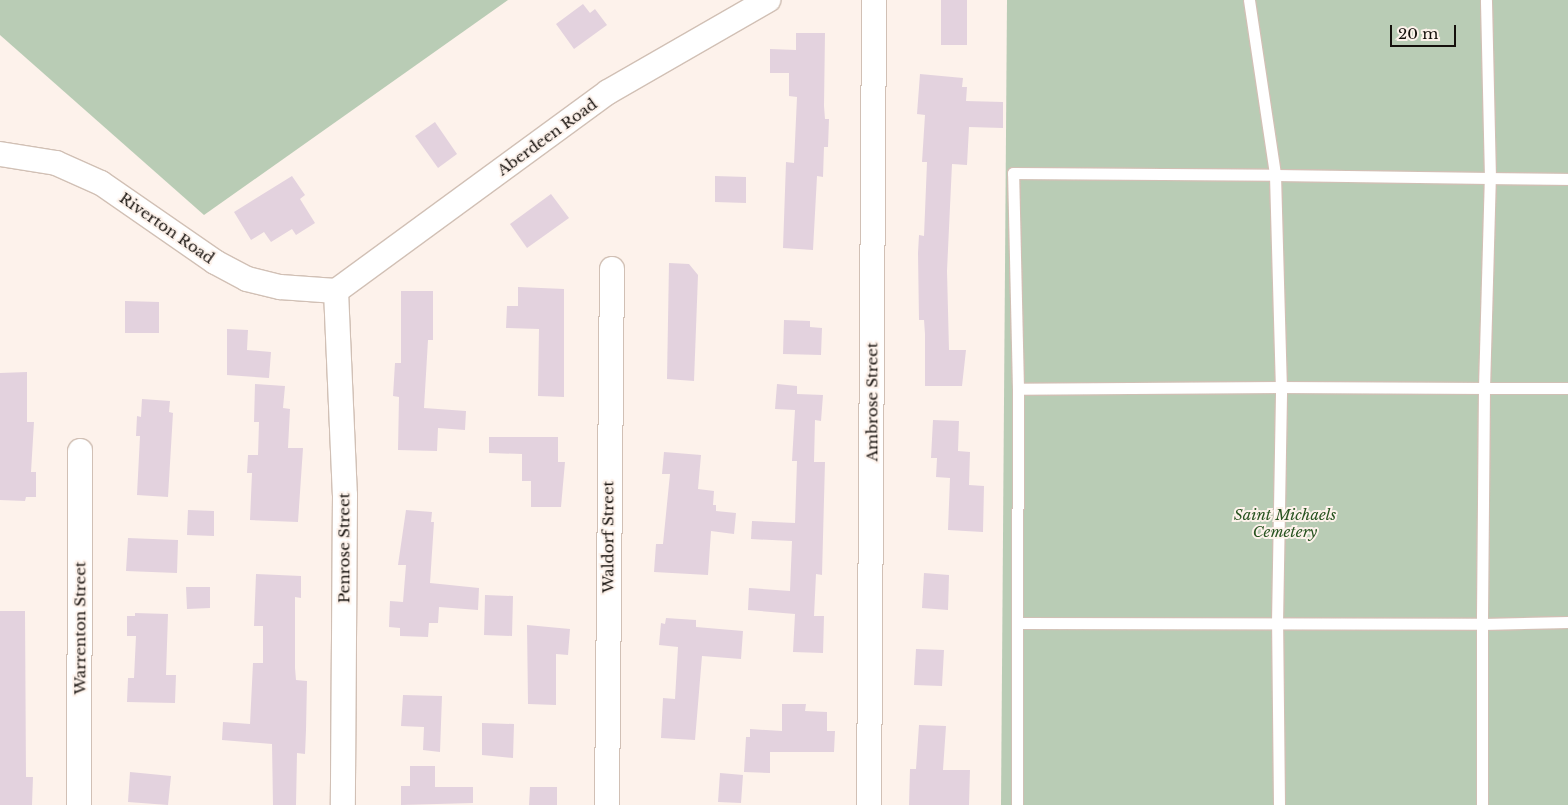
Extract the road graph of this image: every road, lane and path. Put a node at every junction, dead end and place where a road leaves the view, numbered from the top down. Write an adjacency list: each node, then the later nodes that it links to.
1 (768, 0): 10 (street, Aberdeen Road)
2 (874, 0): 23 (street, Ambrose Street)
3 (1249, 0): 6 (lane)
4 (1486, 0): 7 (lane)
5 (0, 154): 10 (street, Riverton Road)
6 (1275, 175): 7 (lane); 11 (lane); 14 (lane)
7 (1490, 178): 8 (lane); 12 (lane)
8 (1568, 179)
9 (612, 269): 22 (street, Waldorf Street)
10 (336, 290): 21 (street, Penrose Street)
11 (1281, 387): 12 (lane); 14 (lane); 17 (lane)
12 (1484, 388): 13 (lane); 19 (lane)
13 (1568, 388)
14 (1018, 389): 18 (lane)
15 (80, 451): 20 (street, Warrenton Street)
16 (1568, 622): 19 (lane)
17 (1277, 623): 18 (lane); 19 (lane); 25 (lane)
18 (1019, 624): 24 (lane)
19 (1482, 624): 26 (lane)
20 (79, 805)
21 (342, 805)
22 (607, 805)
23 (869, 805)
24 (1017, 805)
25 (1279, 805)
26 (1482, 805)

